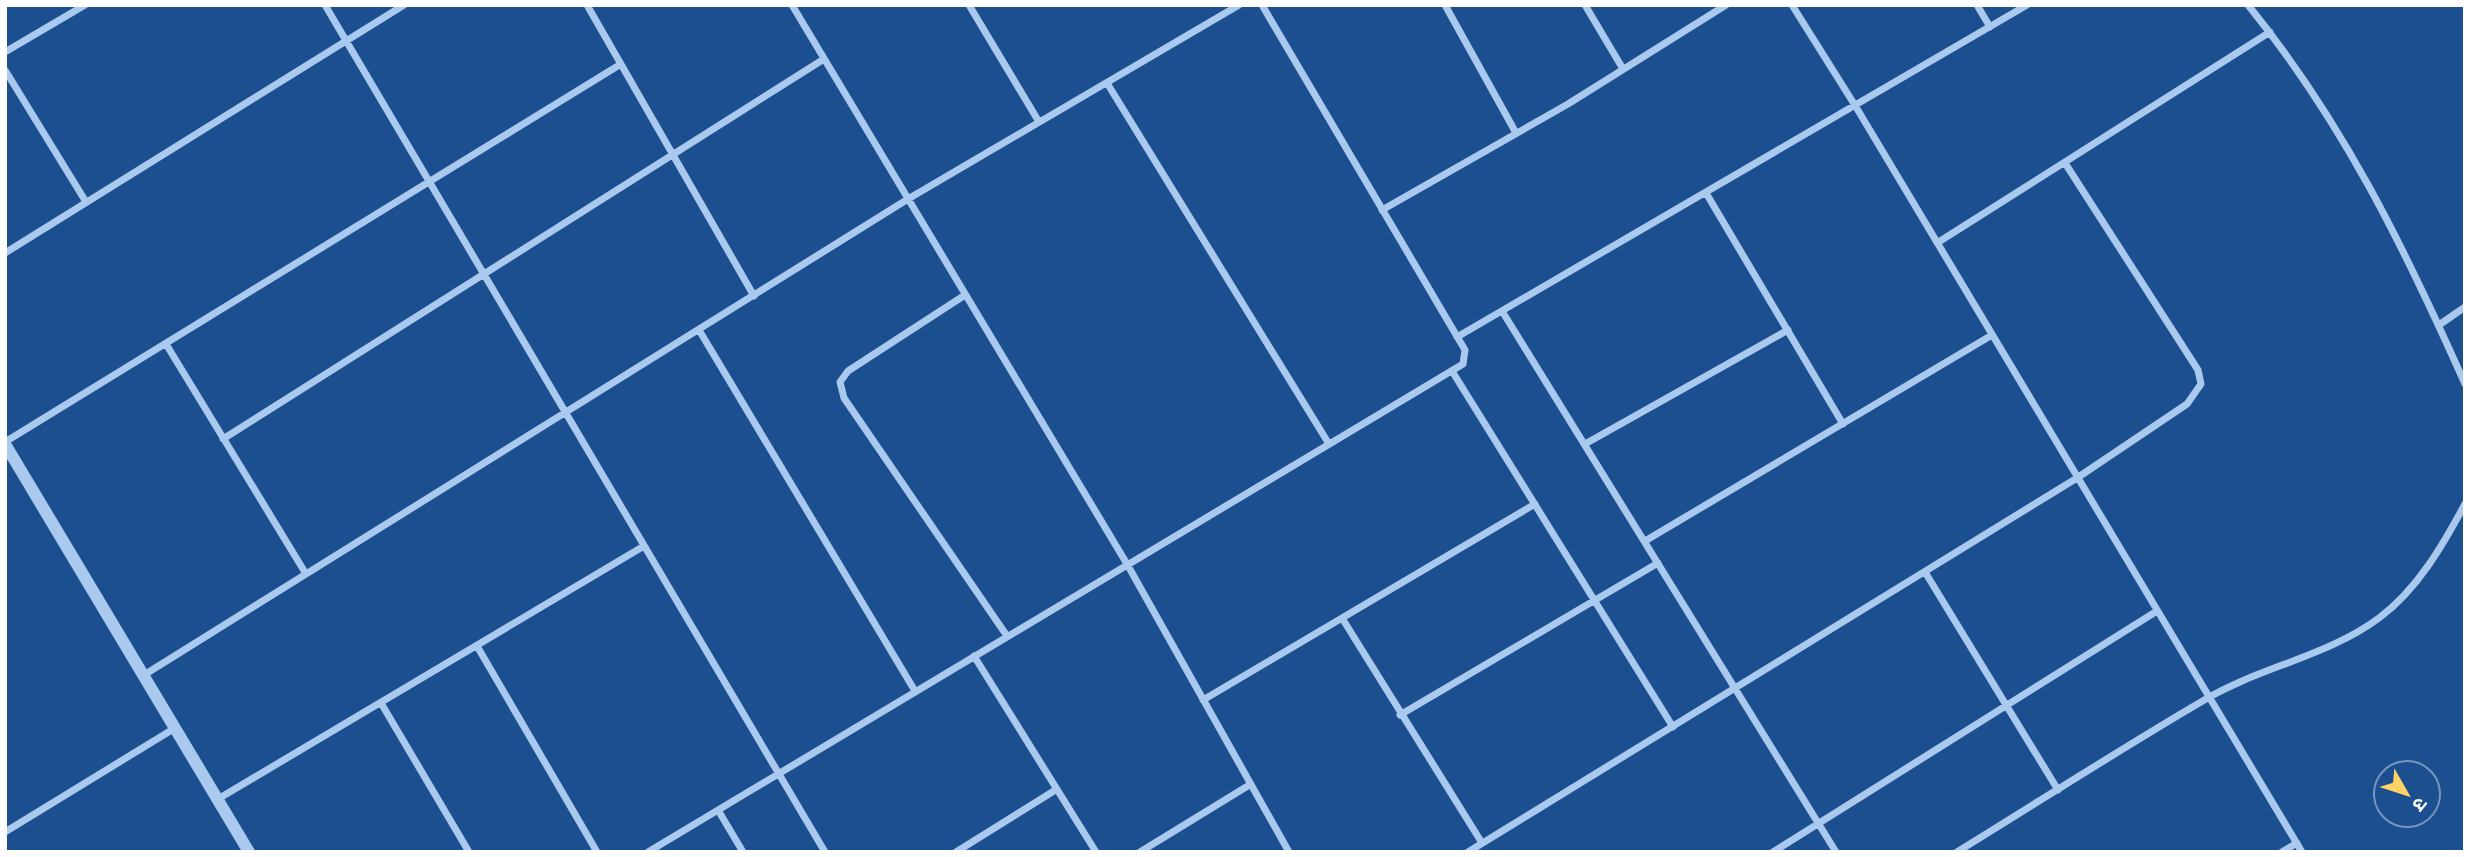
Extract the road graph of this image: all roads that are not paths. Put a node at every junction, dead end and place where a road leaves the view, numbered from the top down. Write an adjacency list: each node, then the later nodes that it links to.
1 (85, 5): 19 (street)
2 (324, 5): 18 (street)
3 (404, 5): 18 (street)
4 (587, 5): 21 (street)
5 (792, 5): 20 (street)
6 (969, 5): 26 (street)
7 (1238, 5): 24 (street)
8 (1262, 5): 34 (street)
9 (1445, 5): 27 (street)
10 (1585, 5): 22 (street)
11 (1726, 5): 22 (street)
12 (1792, 5): 25 (street)
13 (1977, 5): 16 (street)
14 (2027, 5): 16 (street)
15 (2248, 5): 17 (street)
16 (1990, 27): 25 (street)
17 (2270, 32): 29 (street); 42 (street)
18 (346, 41): 30 (street); 33 (street)
19 (5, 52)
20 (824, 59): 28 (street); 32 (street)
21 (621, 64): 28 (street); 30 (street)
22 (1623, 69): 27 (street)
23 (5, 70): 33 (street)
24 (1107, 83): 26 (street); 54 (street)
25 (1856, 107): 31 (street); 35 (street)
26 (1039, 122): 32 (street)
27 (1516, 133): 34 (street)
28 (673, 156): 37 (street); 39 (street)
29 (2065, 163): 35 (street); 56 (street)
30 (429, 182): 37 (street); 47 (street)
31 (1706, 194): 41 (street); 44 (street)
32 (908, 199): 38 (street); 39 (street)
33 (86, 202): 36 (street)
34 (1382, 210): 46 (street)
35 (1937, 243): 45 (street)
36 (5, 253)
37 (483, 273): 50 (street); 52 (street)
38 (965, 295): 62 (street); 68 (street)
39 (754, 296): 43 (street)
40 (2465, 307): 42 (street)
41 (1502, 311): 46 (street); 55 (street)
42 (2439, 325): 49 (street)
43 (698, 330): 50 (street); 73 (street)
44 (1787, 330): 51 (street); 55 (street)
45 (1992, 335): 51 (street); 56 (street)
46 (1457, 337): 48 (street)
47 (166, 344): 52 (street); 53 (street)
48 (1452, 371): 54 (street); 57 (street)
49 (2465, 384)
50 (566, 412): 60 (street); 64 (street)
51 (1843, 424): 59 (street)
52 (223, 439): 64 (street)
53 (5, 443): 71 (street)
54 (1329, 444): 62 (street)
55 (1585, 444): 59 (street)
56 (2077, 478): 63 (street); 66 (street)
57 (1535, 504): 65 (street); 67 (street)
58 (2465, 504): 74 (street)
59 (1645, 541): 61 (street)
60 (644, 546): 69 (street); 81 (street)
61 (1658, 563): 65 (street); 72 (street)
62 (1127, 564): 68 (street); 75 (street)
63 (1925, 572): 72 (street); 77 (street)
64 (306, 574): 71 (street)
65 (1595, 601): 78 (street); 80 (street)
66 (2157, 611): 74 (street); 77 (street)
67 (1342, 618): 75 (street); 78 (street)
68 (1007, 636): 70 (street)
69 (477, 646): 76 (street); 93 (street)
70 (974, 656): 73 (street); 83 (street)
71 (144, 675): 79 (street)
72 (1736, 688): 80 (street); 87 (street)
73 (915, 691): 81 (street)
74 (2209, 697): 84 (street); 90 (street)
75 (1203, 700): 82 (street)
76 (381, 703): 85 (street); 92 (street)
77 (2007, 707): 84 (street); 87 (street)
78 (1400, 715): 89 (street)
79 (175, 727): 85 (street); 88 (street)
80 (1673, 727): 89 (street)
81 (777, 774): 86 (street); 96 (street)
82 (1251, 784): 99 (street); 100 (street)
83 (1057, 789): 97 (street); 98 (street)
84 (2058, 790): 104 (street)
85 (218, 799): 91 (street)
86 (718, 810): 94 (street); 95 (street)
87 (1819, 824): 102 (street); 103 (street)
88 (5, 832)
89 (1482, 843): 101 (street)
90 (2297, 843): 105 (street); 106 (street)
91 (250, 852)
92 (469, 852)
93 (597, 852)
94 (648, 852)
95 (743, 852)
96 (825, 852)
97 (956, 852)
98 (1096, 852)
99 (1140, 852)
100 (1289, 852)
101 (1468, 852)
102 (1773, 852)
103 (1836, 852)
104 (1957, 852)
105 (2282, 852)
106 (2302, 852)

